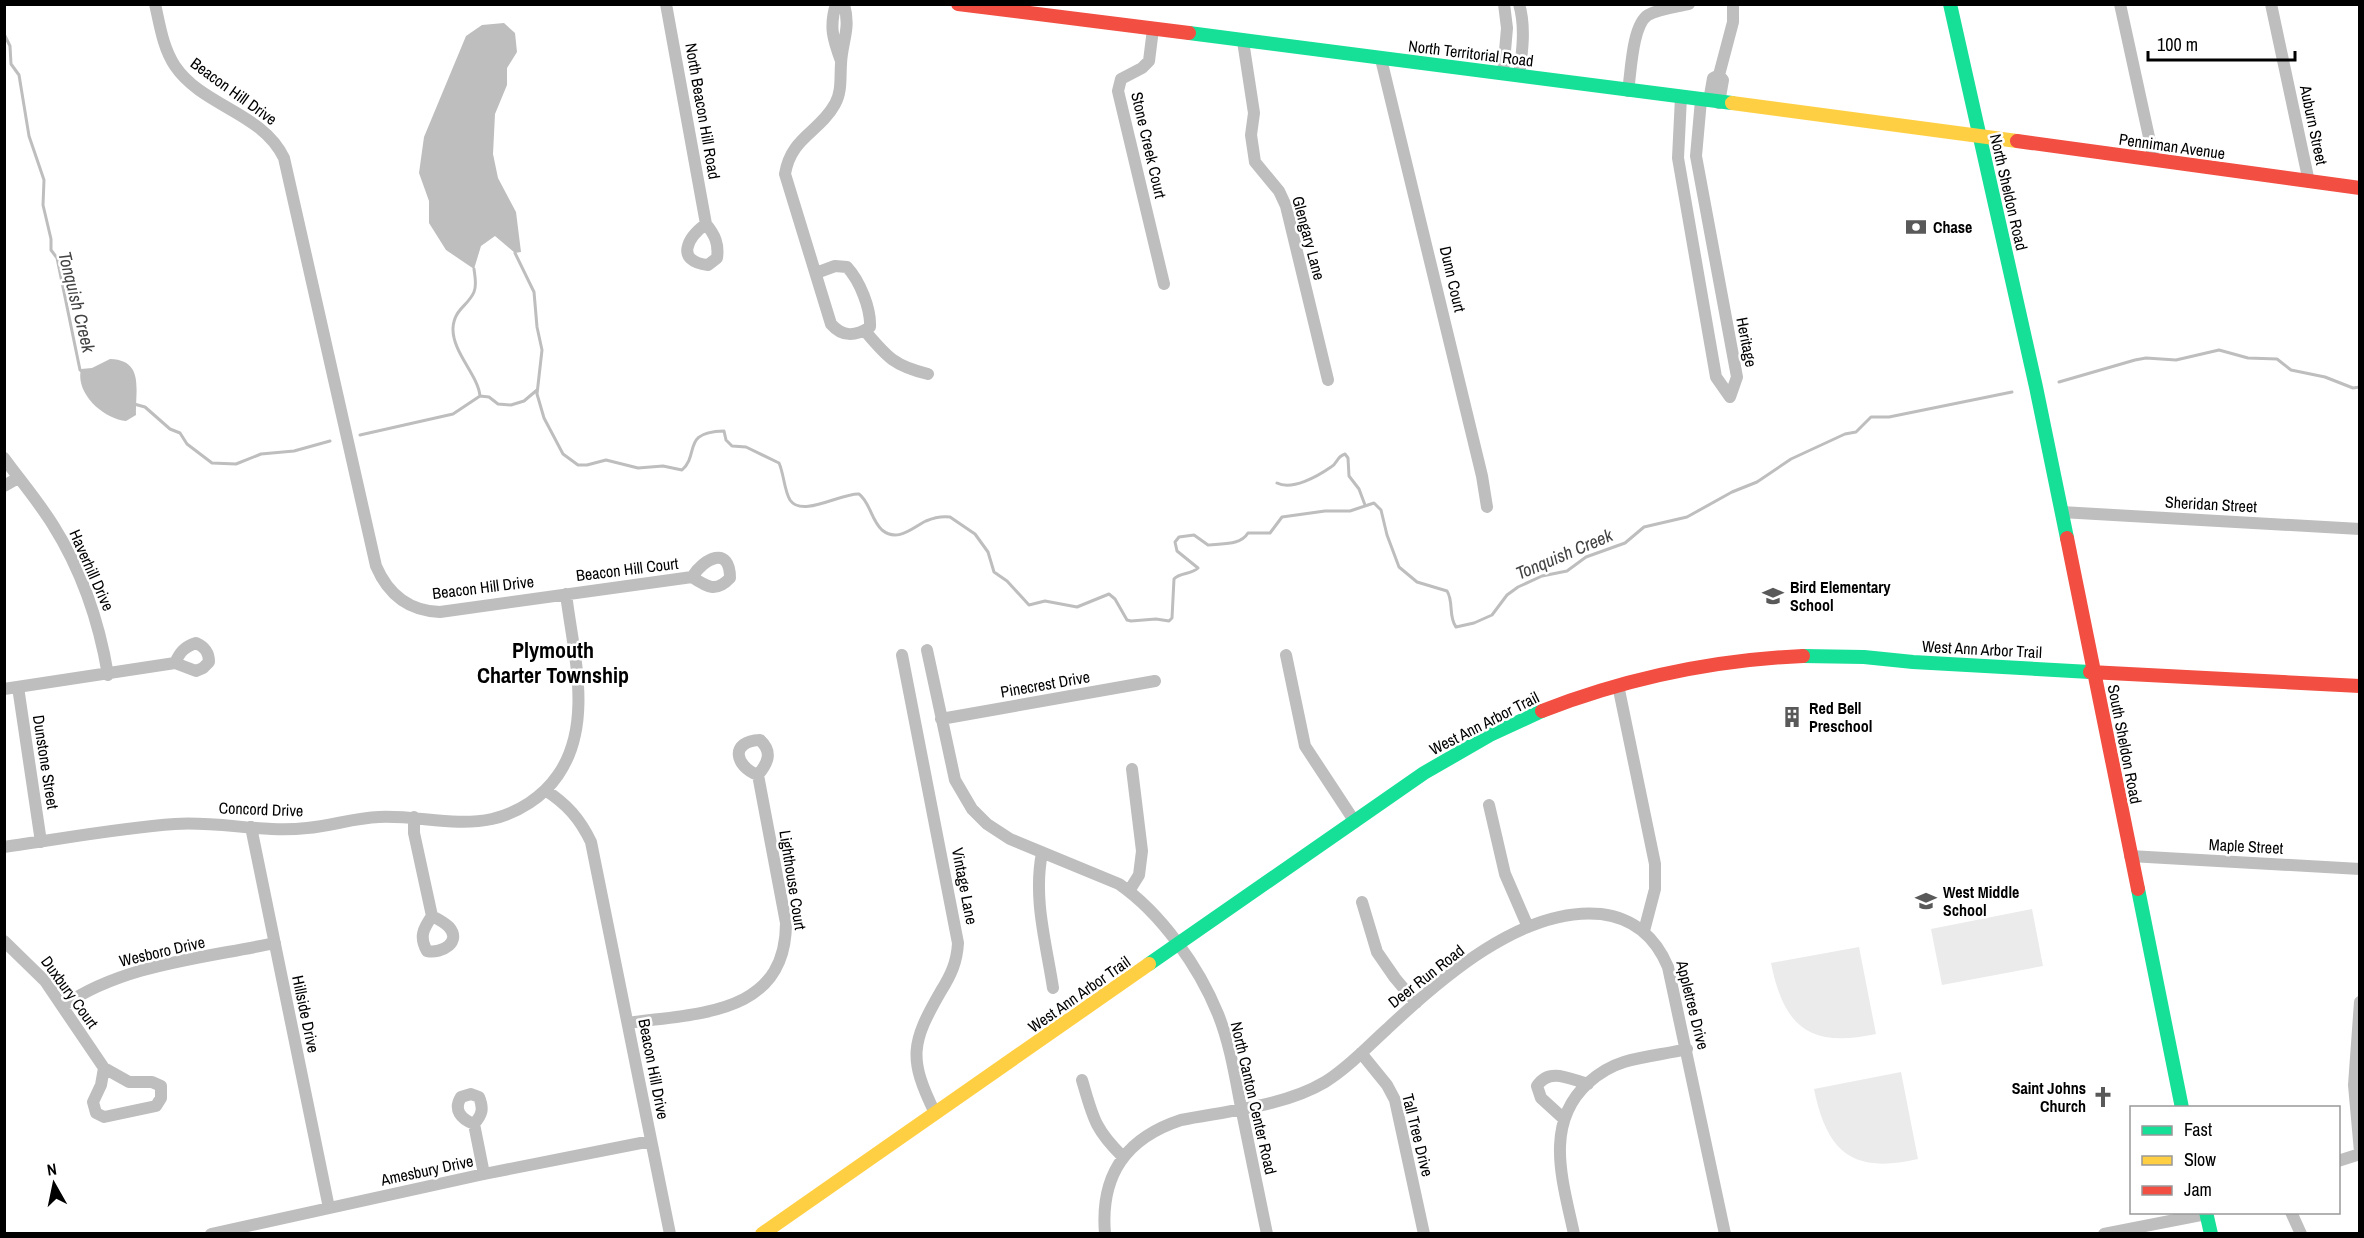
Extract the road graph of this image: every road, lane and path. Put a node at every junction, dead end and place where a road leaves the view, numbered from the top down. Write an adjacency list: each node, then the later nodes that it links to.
1 (155, 4): 45 (street, Beacon Hill Drive)
2 (666, 4): 29 (street, North Beacon Hill Road)
3 (836, 4): 17 (street)
4 (844, 4): 17 (street)
5 (958, 4): 13 (main road, North Territorial Road)
6 (1504, 4): 18 (street)
7 (1520, 4): 19 (street)
8 (1689, 4): 20 (street)
9 (1733, 4): 22 (street, Heritage)
10 (1950, 4): 23 (main road, North Sheldon Road)
11 (2120, 4): 24 (street)
12 (2271, 4): 25 (street, Auburn Street)
13 (998, 7): 14 (main road, North Territorial Road)
14 (1153, 29): 15 (main road, North Territorial Road); 33 (street, Stone Creek Court)
15 (1243, 41): 16 (main road, North Territorial Road); 36 (street, Glengary Lane)
16 (1382, 59): 18 (main road, North Territorial Road); 41 (street, Dunn Court)
17 (841, 61): 32 (street)
18 (1503, 74): 19 (main road, North Territorial Road)
19 (1519, 76): 20 (main road, North Territorial Road)
20 (1628, 91): 21 (main road, North Territorial Road)
21 (1681, 97): 22 (main road, North Territorial Road); 27 (street, Heritage)
22 (1710, 101): 23 (main road, North Territorial Road); 26 (street, Heritage)
23 (1979, 136): 24 (main road, Penniman Avenue); 37 (main road, North Sheldon Road)
24 (2154, 160): 25 (main road, Penniman Avenue)
25 (2309, 182): 28 (main road, Penniman Avenue)
26 (1700, 183): 27 (street); 30 (street, Heritage)
27 (1683, 186): 31 (street, Heritage)
28 (2360, 188)
29 (706, 224)
30 (1713, 256): 31 (street); 31 (street, Heritage)
31 (1696, 259)
32 (816, 273): 34 (street); 34 (street)
33 (1164, 284)
34 (865, 331): 35 (street)
35 (928, 374)
36 (1328, 380)
37 (2036, 387): 42 (main road, South Sheldon Road)
38 (4, 458): 39 (street, Haverhill Drive)
39 (18, 478): 40 (street); 51 (street, Haverhill Drive)
40 (4, 486)
41 (1487, 507)
42 (2061, 512): 43 (street, Sheridan Street); 50 (main road, South Sheldon Road)
43 (2360, 529)
44 (692, 577): 45 (street, Beacon Hill Court)
45 (566, 594): 60 (street)
46 (927, 650): 57 (street)
47 (902, 655): 90 (street, Vintage Lane)
48 (1286, 655): 63 (street)
49 (175, 663): 51 (street)
50 (2094, 671): 53 (main road, West Ann Arbor Trail); 54 (main road, West Ann Arbor Trail); 68 (main road, South Sheldon Road)
51 (108, 675): 55 (street)
52 (1155, 681): 57 (street, Pinecrest Drive)
53 (1618, 685): 63 (main road, West Ann Arbor Trail); 74 (street)
54 (2360, 686)
55 (18, 687): 56 (street); 65 (street, Dunstone Street)
56 (4, 689)
57 (941, 719): 67 (street)
58 (1132, 769): 70 (street)
59 (758, 775): 82 (street, Lighthouse Court)
60 (545, 790): 62 (street, Concord Drive); 82 (street, Beacon Hill Drive)
61 (1489, 805): 73 (street)
62 (414, 817): 64 (street, Concord Drive); 72 (street)
63 (1355, 822): 77 (main road, West Ann Arbor Trail)
64 (251, 827): 65 (street, Concord Drive); 76 (street, Hillside Drive)
65 (41, 842): 66 (street, Concord Drive)
66 (4, 847)
67 (1042, 853): 70 (street); 78 (street)
68 (2130, 856): 69 (street, Maple Street); 88 (main road, South Sheldon Road)
69 (2360, 869)
70 (1129, 891): 77 (street)
71 (1362, 902): 79 (street)
72 (432, 916)
73 (1527, 927): 74 (street, Deer Run Road); 79 (street, Deer Run Road)
74 (1644, 931): 83 (street, Appletree Drive)
75 (4, 941): 81 (street, Duxbury Court)
76 (275, 943): 81 (street, Wesboro Drive); 98 (street, Hillside Drive)
77 (1177, 945): 89 (street, North Canton Center Road); 90 (main road, West Ann Arbor Trail)
78 (1053, 988)
79 (1416, 1002): 84 (street, Deer Run Road)
80 (2360, 1002): 94 (street)
81 (63, 1006): 85 (street, Duxbury Court)
82 (628, 1023): 93 (street, Beacon Hill Drive)
83 (1687, 1049): 87 (street); 109 (street, Appletree Drive)
84 (1360, 1053): 89 (street, Deer Run Road); 107 (street, Tall Tree Drive)
85 (104, 1068): 85 (street, Duxbury Court)
86 (1082, 1080): 95 (street)
87 (1587, 1084): 91 (street); 91 (street)
88 (2182, 1106)
89 (1241, 1108): 95 (street, Deer Run Road); 106 (street, North Canton Center Road)
90 (935, 1113): 104 (main road, West Ann Arbor Trail)
91 (1564, 1119): 108 (street)
92 (474, 1124): 97 (street)
93 (651, 1141): 97 (street, Amesbury Drive); 103 (street, Beacon Hill Drive)
94 (2360, 1153): 96 (street)
95 (1122, 1156): 105 (street)
96 (2340, 1160)
97 (484, 1174): 98 (street, Amesbury Drive)
98 (329, 1208): 102 (street, Amesbury Drive)
99 (2201, 1214): 110 (street)
100 (2206, 1214): 111 (main road)
101 (2292, 1214): 112 (street)
102 (211, 1233)
103 (670, 1233)
104 (762, 1233)
105 (1105, 1233)
106 (1267, 1233)
107 (1424, 1233)
108 (1574, 1233)
109 (1725, 1233)
110 (2104, 1233)
111 (2211, 1233)
112 (2301, 1233)

